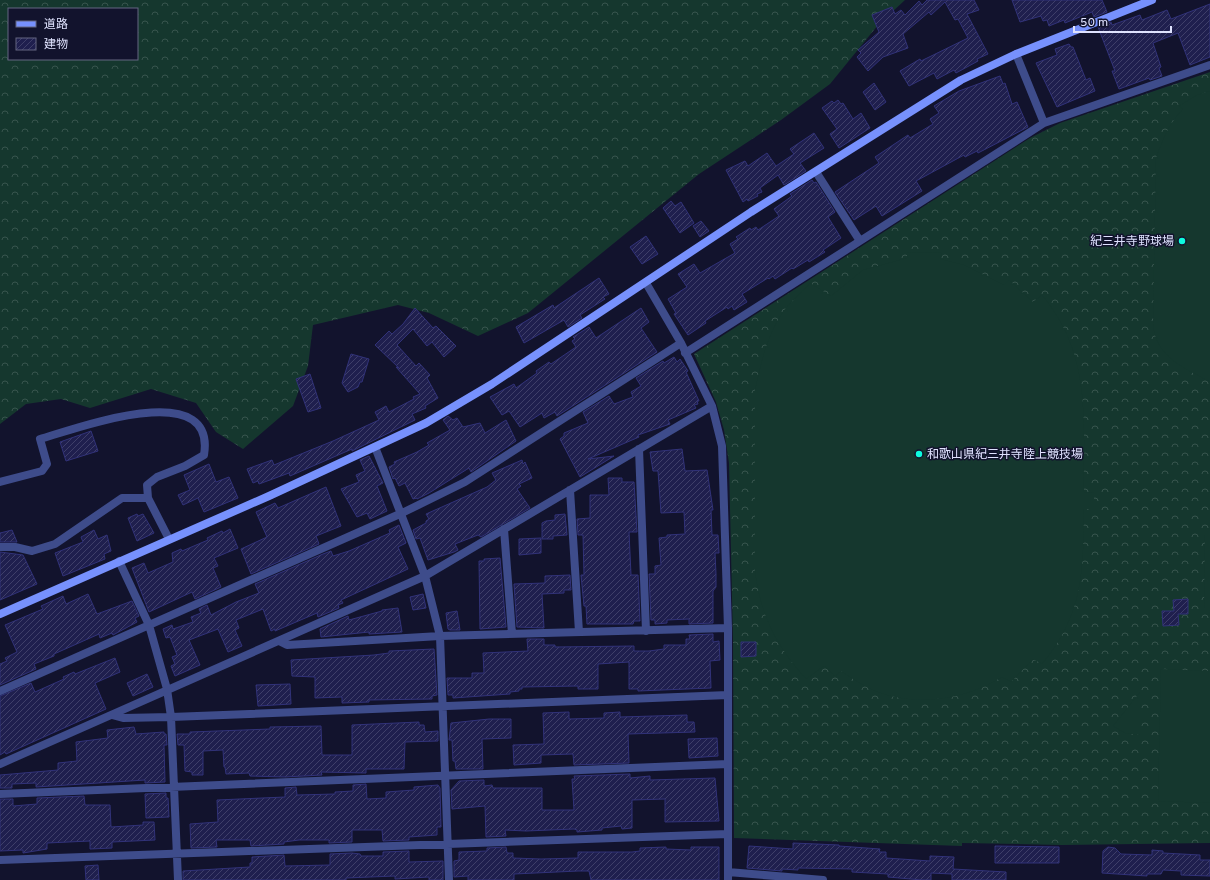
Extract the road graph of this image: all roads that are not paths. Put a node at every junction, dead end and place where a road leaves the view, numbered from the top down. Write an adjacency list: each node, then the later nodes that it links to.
1 (1152, 0): 2 (street)
2 (1016, 54): 4 (street); 5 (street)
3 (1210, 65): 4 (street)
4 (1044, 123): 6 (street)
5 (816, 172): 6 (street); 7 (street)
6 (860, 241): 9 (street)
7 (646, 283): 8 (street); 11 (street)
8 (681, 343): 9 (street); 16 (street)
9 (685, 353): 10 (street)
10 (712, 406): 12 (street); 24 (street)
11 (375, 447): 16 (street); 18 (street)
12 (638, 450): 14 (street); 25 (street)
13 (0, 482): 15 (street)
14 (570, 490): 17 (street); 26 (street)
15 (148, 498): 18 (street); 19 (street)
16 (402, 513): 21 (street); 23 (street)
17 (504, 529): 21 (street); 27 (street)
18 (169, 539): 20 (street)
19 (0, 547)
20 (119, 561): 22 (street); 23 (street)
21 (425, 576): 28 (street); 29 (street)
22 (0, 614)
23 (149, 625): 30 (street); 31 (street)
24 (728, 628): 25 (street); 32 (street)
25 (646, 631): 26 (street)
26 (579, 632): 27 (street)
27 (512, 634): 28 (street)
28 (440, 636): 29 (street); 33 (street)
29 (279, 640): 30 (street)
30 (167, 689): 34 (street); 35 (street)
31 (0, 690)
32 (728, 695): 33 (street); 37 (street)
33 (443, 706): 35 (street); 38 (street)
34 (112, 715): 35 (street); 36 (street)
35 (171, 717): 39 (street)
36 (0, 764)
37 (728, 764): 38 (street); 41 (street)
38 (446, 776): 39 (street); 42 (street)
39 (174, 787): 40 (street); 43 (street)
40 (0, 794)
41 (728, 834): 42 (street); 45 (street)
42 (448, 844): 43 (street); 47 (street)
43 (177, 853): 44 (street); 46 (street)
44 (0, 860)
45 (728, 876): 48 (street)
46 (178, 880)
47 (449, 880)
48 (823, 880)

